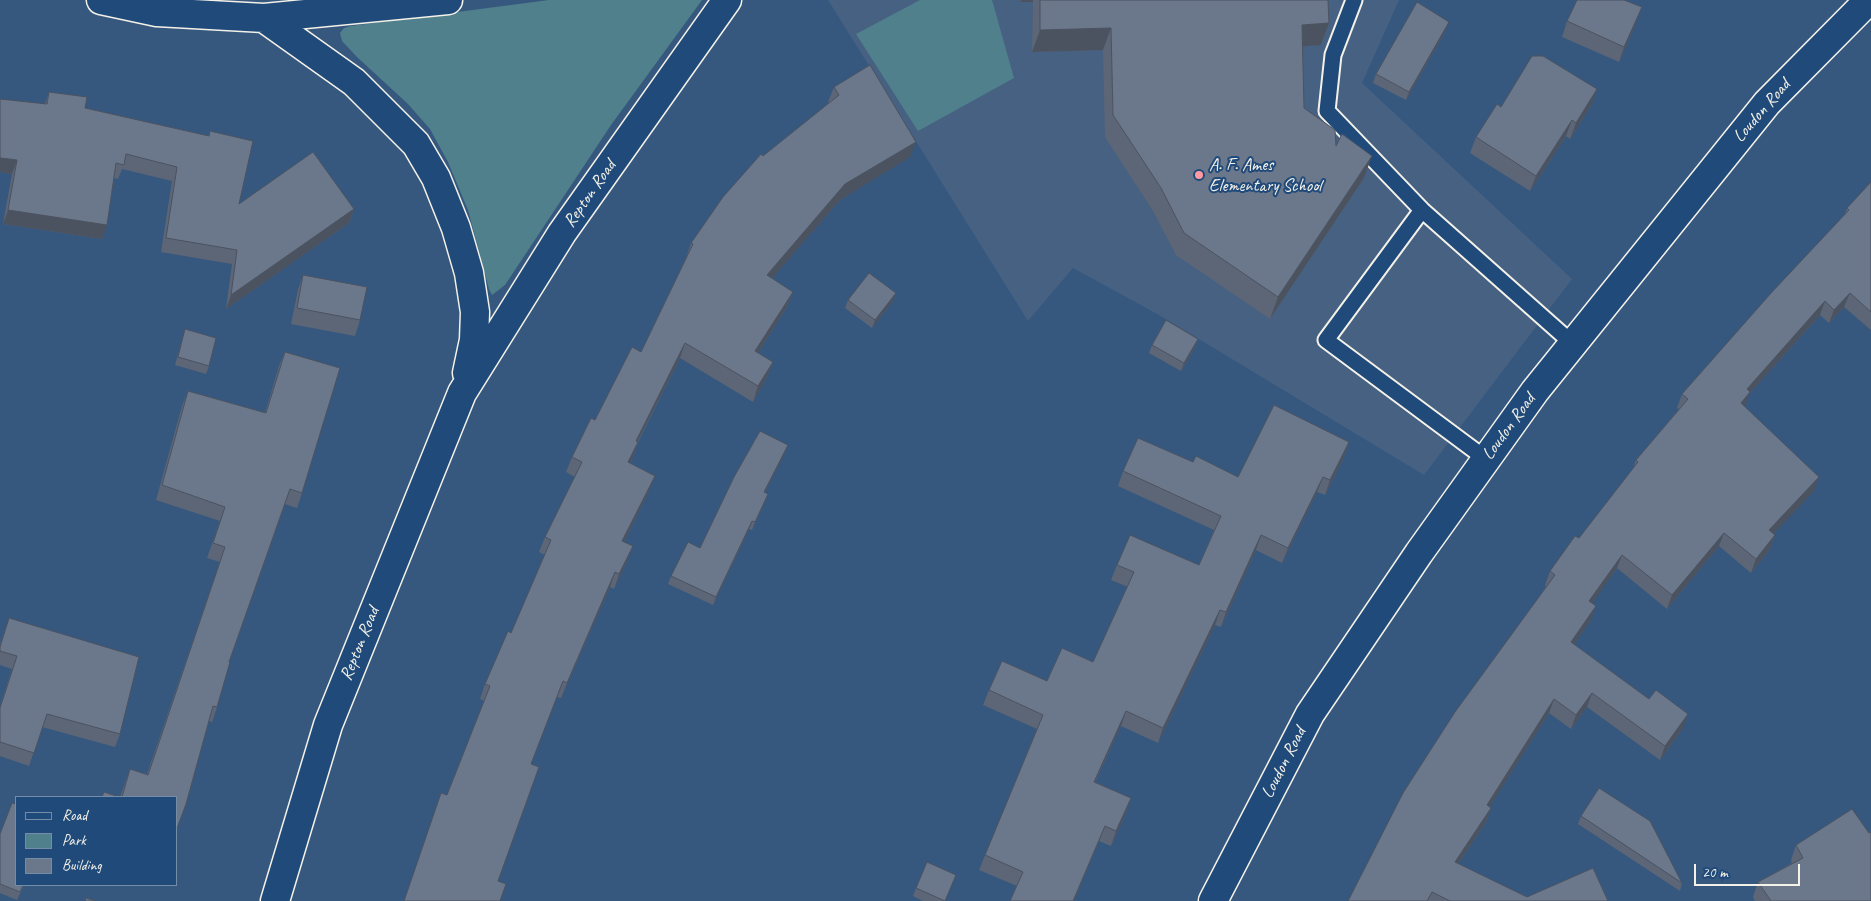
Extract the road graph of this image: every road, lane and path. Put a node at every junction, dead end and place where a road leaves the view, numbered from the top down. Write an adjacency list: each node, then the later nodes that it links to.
1 (101, 0): 6 (street)
2 (448, 0): 6 (street)
3 (727, 0): 9 (street, Repton Road)
4 (1354, 0): 7 (lane)
5 (1869, 0): 8 (street, Loudon Road)
6 (264, 18): 9 (street, Repton Road)
7 (1422, 210): 8 (lane); 10 (lane)
8 (1573, 344): 10 (street, Loudon Road)
9 (462, 393): 11 (street, Repton Road)
10 (1486, 459): 12 (street, Loudon Road)
11 (275, 901)
12 (1213, 901)

